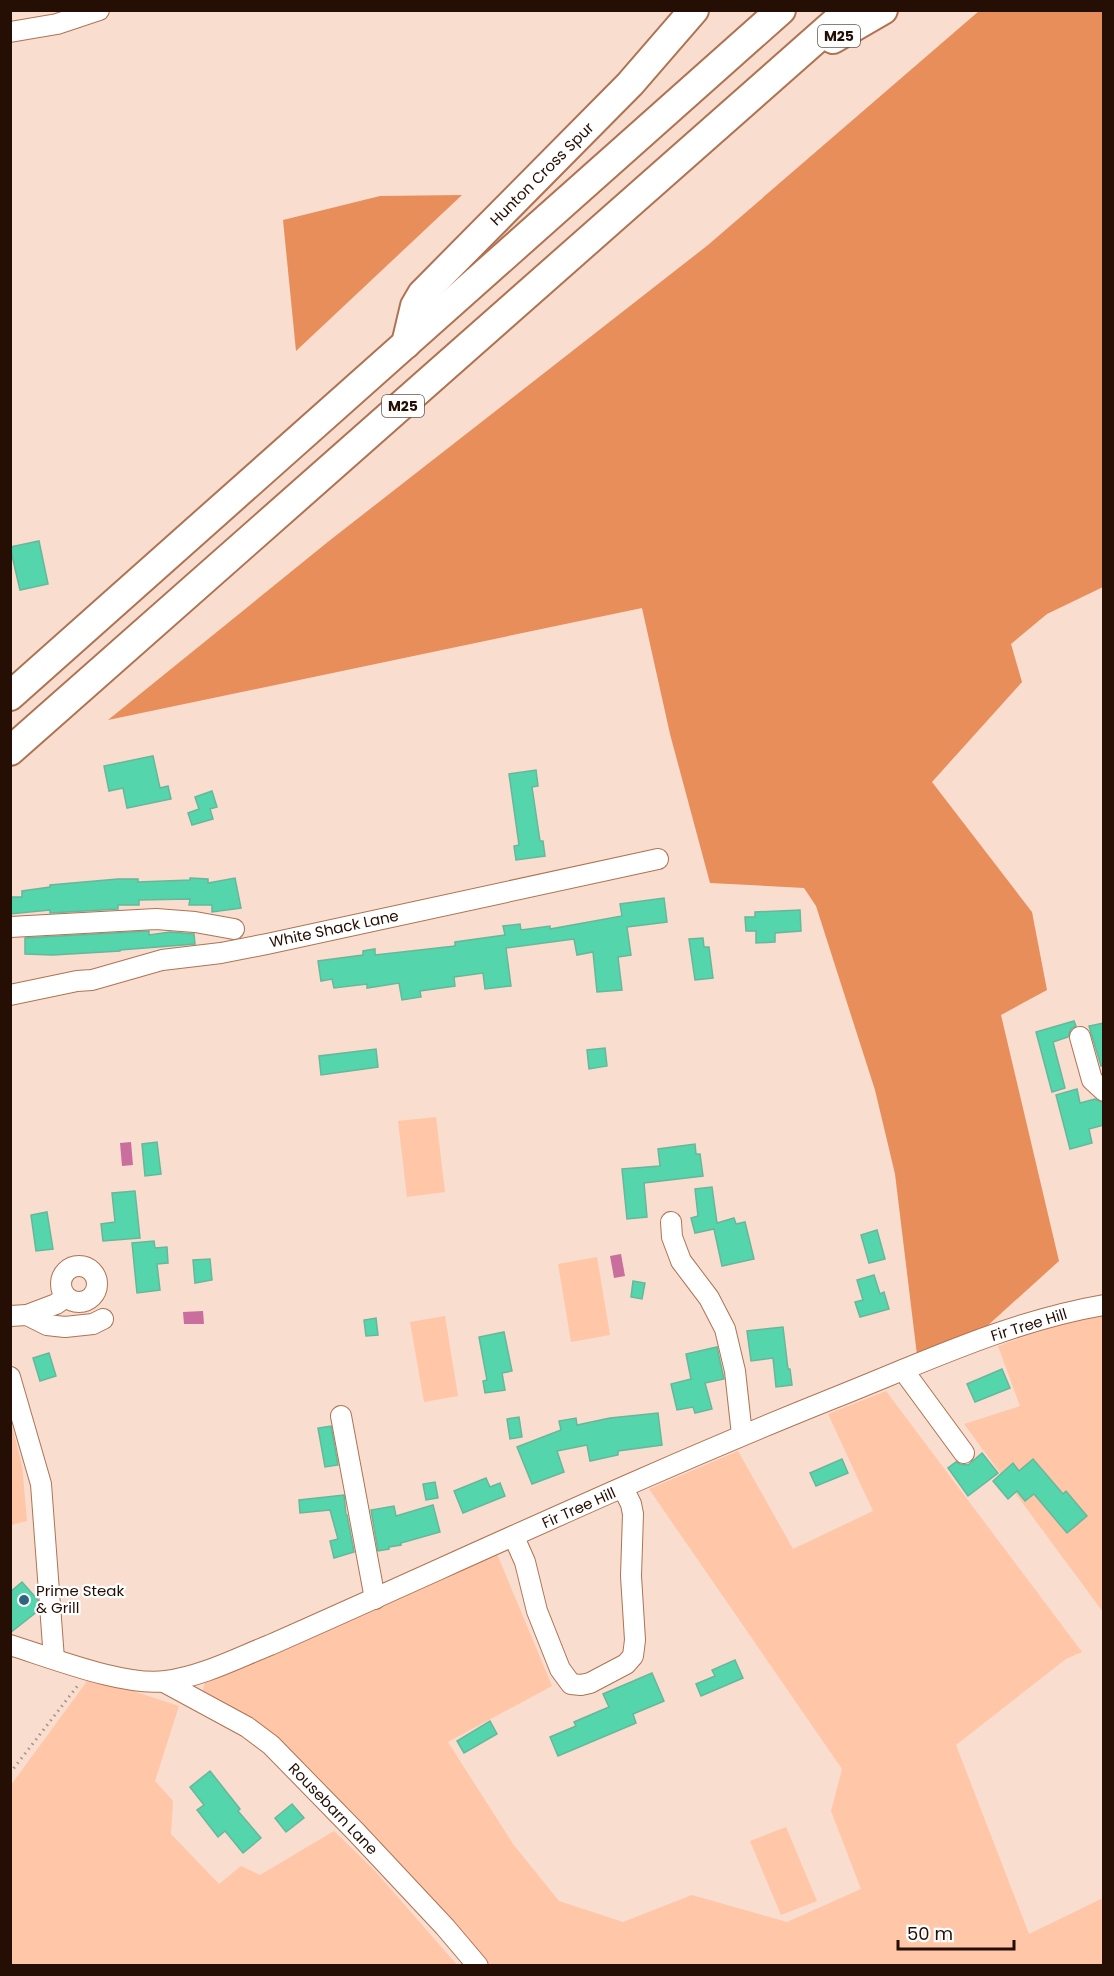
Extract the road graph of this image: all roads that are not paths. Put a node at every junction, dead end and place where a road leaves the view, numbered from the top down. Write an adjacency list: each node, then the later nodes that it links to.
1 (99, 10): 6 (street)
2 (694, 10): 8 (highway, Hunton Cross Spur)
3 (781, 10): 8 (highway, M25)
4 (849, 10): 7 (highway, M25)
5 (883, 10): 7 (highway, M25)
6 (10, 32)
7 (794, 60): 10 (highway, M25)
8 (406, 344): 9 (highway, M25)
9 (10, 696)
10 (10, 751)
11 (657, 859): 14 (street, White Shack Lane)
12 (10, 927): 13 (street)
13 (234, 929)
14 (10, 995)
15 (1080, 1037): 16 (street)
16 (1104, 1091)
17 (671, 1222): 25 (street)
18 (66, 1297): 20 (street)
19 (1104, 1305): 22 (street, Fir Tree Hill)
20 (19, 1315): 21 (street)
21 (103, 1319)
22 (903, 1370): 25 (street, Fir Tree Hill); 26 (street)
23 (10, 1377): 31 (street)
24 (341, 1416): 29 (street)
25 (742, 1435): 27 (street, Fir Tree Hill)
26 (964, 1453)
27 (623, 1488): 28 (street, Fir Tree Hill); 28 (street)
28 (514, 1537): 29 (street, Fir Tree Hill)
29 (375, 1599): 32 (street, Fir Tree Hill)
30 (10, 1645): 31 (street, Fir Tree Hill)
31 (54, 1659): 32 (street, Fir Tree Hill)
32 (164, 1682): 33 (street, Rousebarn Lane)
33 (478, 1965)

